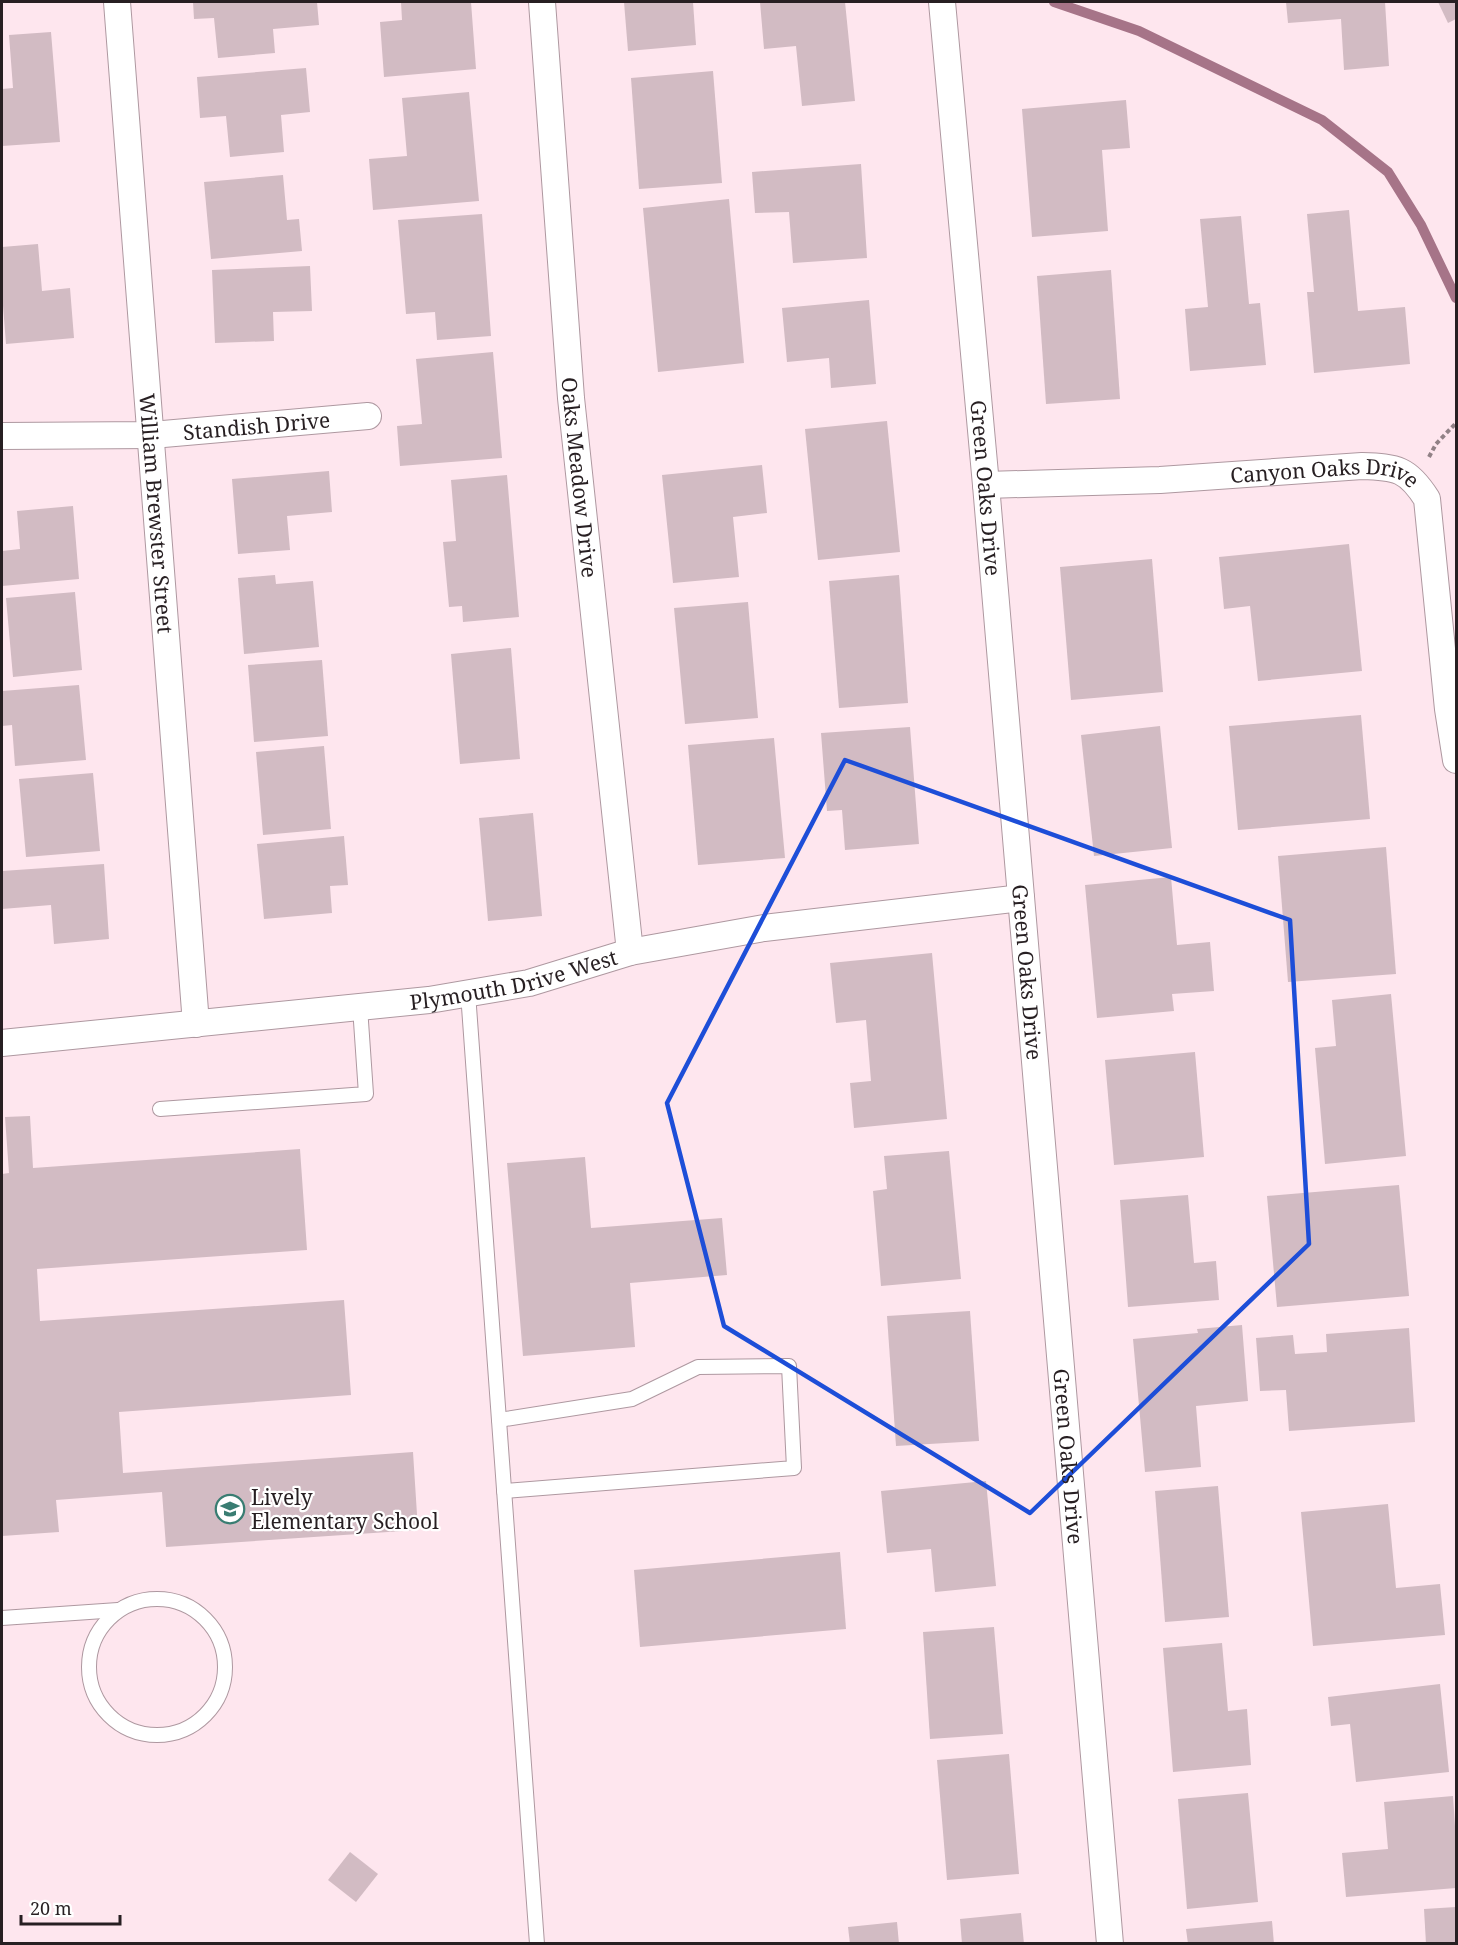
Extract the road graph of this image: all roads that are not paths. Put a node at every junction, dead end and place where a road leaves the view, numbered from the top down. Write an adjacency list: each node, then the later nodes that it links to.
1 (117, 2): 5 (street, William Brewster Street)
2 (542, 2): 10 (street, Oaks Meadow Drive)
3 (942, 2): 7 (street, Green Oaks Drive)
4 (368, 416): 5 (street, Standish Drive)
5 (152, 435): 6 (street, Standish Drive); 13 (street, William Brewster Street)
6 (2, 436)
7 (986, 485): 8 (street, Canyon Oaks Drive); 9 (street, Green Oaks Drive)
8 (1456, 760)
9 (1021, 898): 10 (street, Plymouth Drive West); 21 (street, Green Oaks Drive)
10 (630, 952): 11 (street, Plymouth Drive West)
11 (468, 993): 12 (street, Plymouth Drive West); 16 (lane)
12 (360, 1007): 13 (street, Plymouth Drive West); 15 (lane)
13 (196, 1024): 14 (street, Plymouth Drive West)
14 (2, 1043)
15 (160, 1109)
16 (499, 1420): 17 (lane); 17 (lane)
17 (504, 1491): 20 (lane)
18 (118, 1610): 18 (lane); 19 (lane)
19 (2, 1618)
20 (537, 1944)
21 (1110, 1944)

